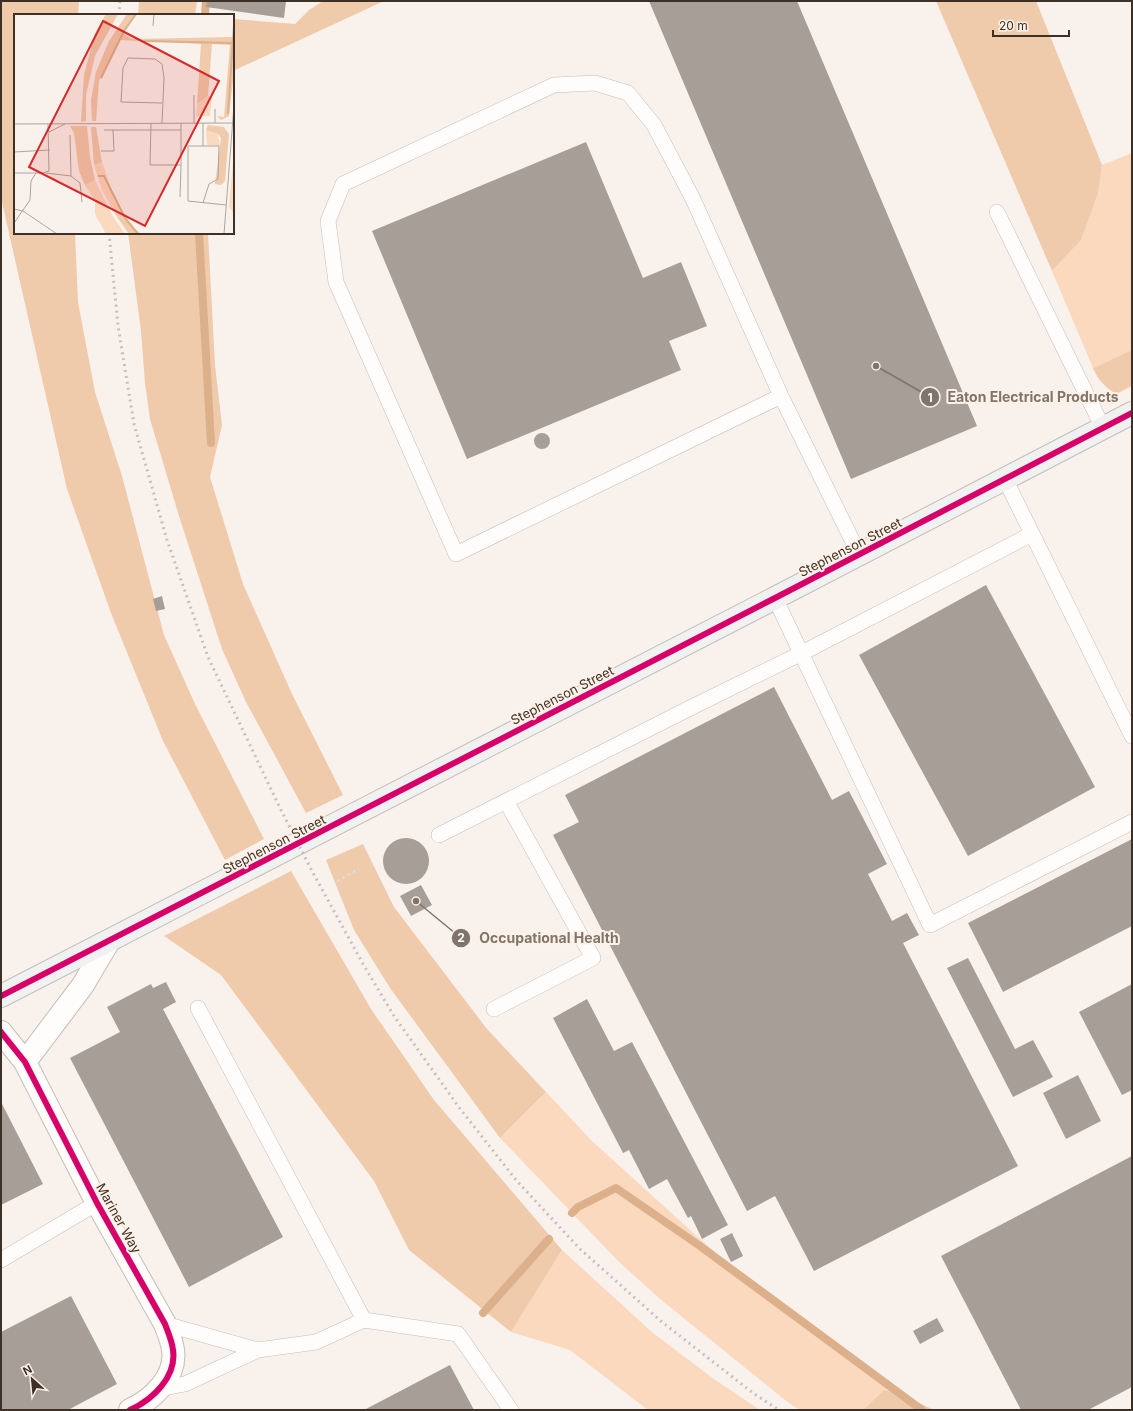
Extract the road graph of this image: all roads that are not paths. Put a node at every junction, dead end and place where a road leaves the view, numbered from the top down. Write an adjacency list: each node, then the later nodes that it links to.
1 (997, 212): 4 (lane)
2 (781, 396): 2 (lane); 7 (lane)
3 (1132, 413): 4 (street, Stephenson Street)
4 (1103, 428): 5 (street, Stephenson Street)
5 (1005, 479): 6 (lane); 7 (street, Stephenson Street)
6 (1032, 534): 9 (lane); 10 (lane)
7 (859, 554): 8 (street, Stephenson Street)
8 (775, 598): 9 (lane); 14 (street, Stephenson Street)
9 (802, 653): 11 (lane); 12 (lane)
10 (1132, 736)
11 (506, 801): 13 (lane); 17 (lane)
12 (1132, 822)
13 (439, 835)
14 (109, 941): 15 (street, Stephenson Street); 19 (street)
15 (1, 996)
16 (198, 1008): 22 (lane)
17 (494, 1009)
18 (1, 1032): 19 (street, Mariner Way)
19 (25, 1062): 20 (street, Mariner Way)
20 (97, 1203): 21 (lane); 23 (street, Mariner Way)
21 (1, 1260)
22 (364, 1320): 24 (lane); 27 (lane)
23 (165, 1324): 24 (lane); 25 (street, Mariner Way)
24 (258, 1350): 25 (lane)
25 (159, 1389): 26 (street, Mariner Way)
26 (130, 1410)
27 (510, 1410)

